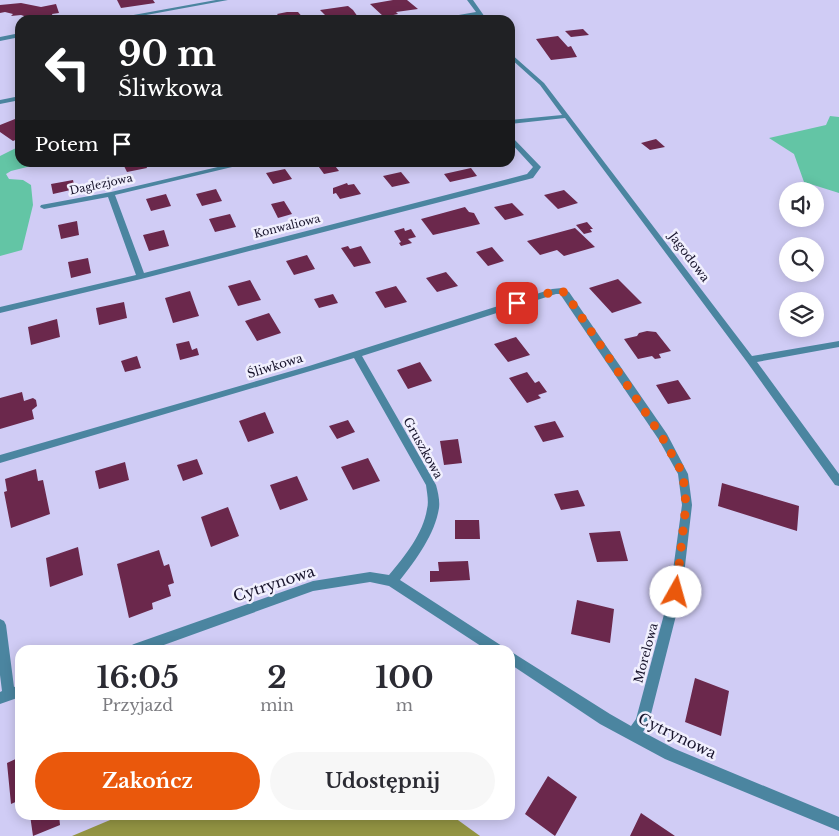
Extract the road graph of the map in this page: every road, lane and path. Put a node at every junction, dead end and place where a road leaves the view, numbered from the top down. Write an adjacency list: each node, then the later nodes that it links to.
1 (225, 0): 4 (street)
2 (470, 0): 3 (street)
3 (479, 13): 5 (street)
4 (138, 15)
5 (466, 15)
6 (15, 36): 7 (street)
7 (0, 39)
8 (515, 60): 11 (street, Jagodowa)
9 (15, 99): 10 (street)
10 (0, 102)
11 (567, 116): 12 (street); 22 (street, Jagodowa)
12 (515, 121)
13 (515, 143): 17 (street, Konwaliowa)
14 (228, 167): 15 (street, Daglezjowa)
15 (111, 194): 16 (street, Daglezjowa); 17 (street)
16 (44, 207)
17 (141, 276): 19 (street, Konwaliowa)
18 (555, 291): 21 (street, Śliwkowa); 31 (street, Morelowa)
19 (0, 310)
20 (839, 344): 22 (street)
21 (356, 354): 23 (street, Śliwkowa); 25 (street, Gruszkowa)
22 (750, 360): 24 (street, Jagodowa)
23 (0, 459)
24 (839, 482)
25 (392, 581): 27 (street, Cytrynowa); 28 (street, Cytrynowa)
26 (0, 625): 30 (street)
27 (148, 645)
28 (490, 645)
29 (515, 661): 31 (street, Cytrynowa)
30 (10, 695)
31 (634, 734): 32 (street, Cytrynowa)
32 (839, 824)

